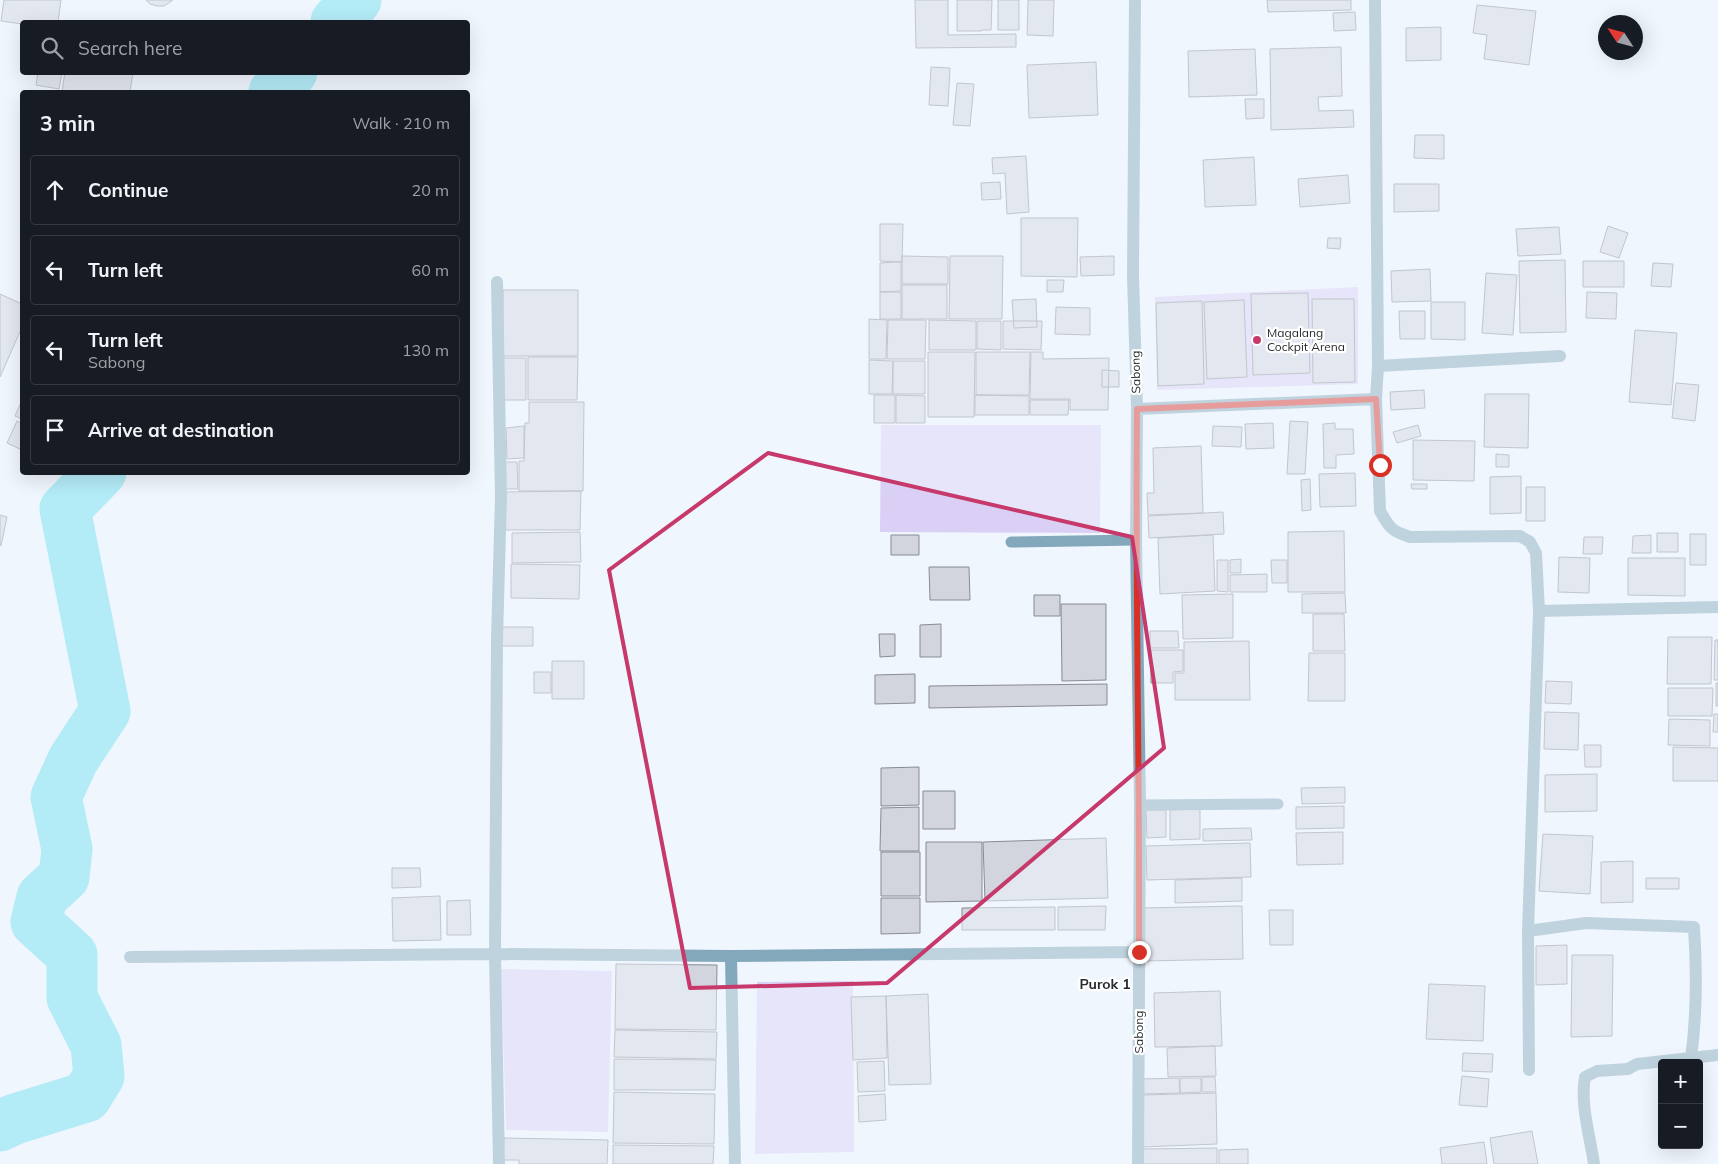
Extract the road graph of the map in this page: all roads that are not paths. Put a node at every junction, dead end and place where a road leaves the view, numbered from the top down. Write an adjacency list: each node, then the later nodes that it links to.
1 (1135, 0): 7 (street, Sabong)
2 (1375, 0): 5 (street)
3 (497, 282): 16 (street)
4 (1560, 356): 5 (street)
5 (1378, 366): 6 (street)
6 (1376, 399): 7 (street); 11 (street)
7 (1137, 409): 8 (street, Sabong)
8 (1136, 540): 9 (lane); 13 (street, Sabong)
9 (1011, 542)
10 (1718, 607): 11 (street)
11 (1539, 611): 14 (street)
12 (1278, 804): 13 (lane)
13 (1140, 805): 15 (street, Sabong)
14 (1528, 931): 20 (street); 21 (street)
15 (1139, 952): 17 (street); 24 (street, Sabong)
16 (495, 954): 17 (street); 18 (street); 22 (street)
17 (731, 956): 23 (street)
18 (130, 957)
19 (1718, 1055): 20 (street)
20 (1691, 1058): 25 (street)
21 (1529, 1070)
22 (499, 1164)
23 (735, 1164)
24 (1138, 1164)
25 (1594, 1164)

